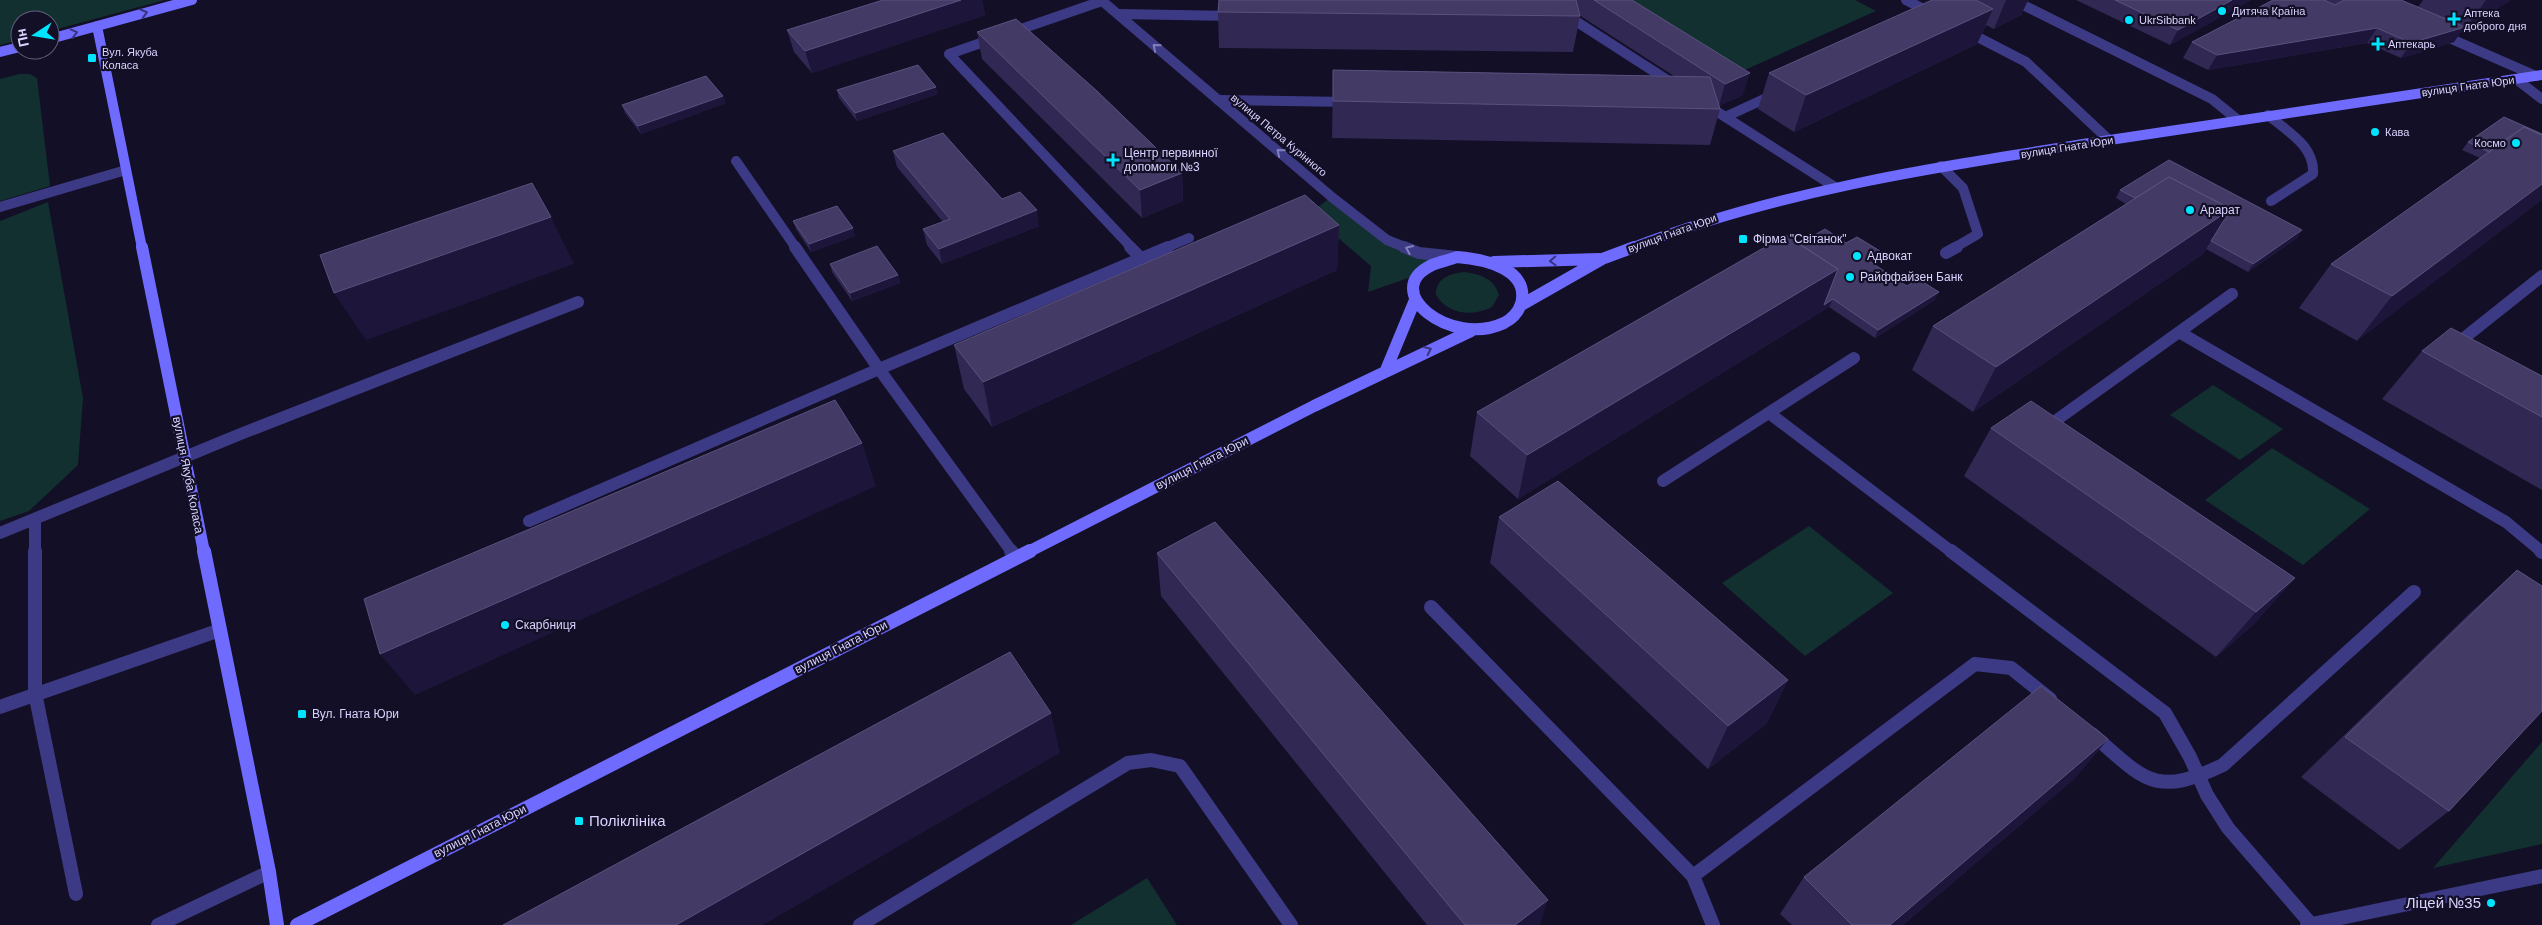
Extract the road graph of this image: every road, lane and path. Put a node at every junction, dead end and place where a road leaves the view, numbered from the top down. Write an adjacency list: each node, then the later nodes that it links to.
1 (192, 0): 11 (street, one-way to 1)
2 (1543, 0): 10 (street)
3 (1906, 0): 8 (street)
4 (2013, 0): 23 (street)
5 (1101, 1): 6 (street, вулиця Петра Курінного); 33 (street)
6 (1118, 14): 7 (street); 19 (street, вулиця Петра Курінного, one-way to 6)
7 (1240, 16)
8 (1941, 18)
9 (1555, 20): 10 (street)
10 (1574, 20): 22 (street)
11 (98, 26): 14 (street, one-way to 11); 27 (street, вулиця Якуба Коласа)
12 (1958, 27): 24 (street)
13 (2426, 28): 15 (street)
14 (60, 36)
15 (2539, 77): 16 (street, вулиця Гната Юри)
16 (2516, 79): 18 (street); 21 (street, вулиця Гната Юри)
17 (1788, 88): 22 (street)
18 (2542, 99)
19 (1218, 100): 20 (street); 34 (street, вулиця Петра Курінного, one-way to 19)
20 (1362, 102)
21 (2268, 115): 23 (street, вулиця Гната Юри); 29 (street)
22 (1725, 117): 28 (street)
23 (2238, 120): 24 (street, вулиця Гната Юри)
24 (2109, 140): 26 (street, вулиця Гната Юри)
25 (736, 161): 46 (street)
26 (1941, 166): 28 (street, вулиця Гната Юри); 32 (street)
27 (126, 170): 30 (street); 50 (street, вулиця Якуба Коласа)
28 (1835, 187): 35 (street, вулиця Гната Юри)
29 (2271, 201)
30 (0, 207)
31 (1189, 238): 33 (street)
32 (1946, 253)
33 (1141, 258): 46 (street)
34 (1457, 258): 36 (street); 39 (street)
35 (1602, 259): 36 (street, вулиця Гната Юри, one-way to 36); 41 (street, вулиця Гната Юри)
36 (1492, 262): 41 (street)
37 (2542, 276): 44 (street)
38 (2232, 294): 43 (street)
39 (1414, 300): 42 (street); 47 (street)
40 (578, 302): 50 (street)
41 (1523, 304): 42 (street)
42 (1471, 331): 47 (street, вулиця Гната Юри, one-way to 42)
43 (2180, 332): 49 (street); 55 (street)
44 (2446, 352)
45 (1854, 358): 48 (street)
46 (879, 369): 53 (street); 56 (street)
47 (1386, 370): 56 (street, вулиця Гната Юри)
48 (1769, 413): 51 (street); 64 (street)
49 (2038, 434)
50 (184, 456): 52 (street); 59 (street, вулиця Якуба Коласа)
51 (1663, 481)
52 (35, 521): 54 (street); 60 (street)
53 (530, 521)
54 (0, 534)
55 (2542, 552)
56 (1016, 557): 72 (street, вулиця Гната Юри)
57 (2414, 592): 64 (street)
58 (1431, 607): 66 (street)
59 (220, 630): 60 (street); 65 (street, вулиця Якуба Коласа)
60 (35, 693): 62 (street); 68 (street)
61 (2058, 706): 66 (street)
62 (0, 708)
63 (2081, 725): 64 (street)
64 (2198, 776): 69 (street)
65 (269, 872): 70 (street); 71 (street, вулиця Якуба Коласа)
66 (1693, 876): 75 (street)
67 (2542, 876): 69 (street)
68 (76, 894)
69 (2309, 924)
70 (158, 925)
71 (277, 925)
72 (297, 925)
73 (860, 925): 74 (street)
74 (1292, 925)
75 (1713, 925)

